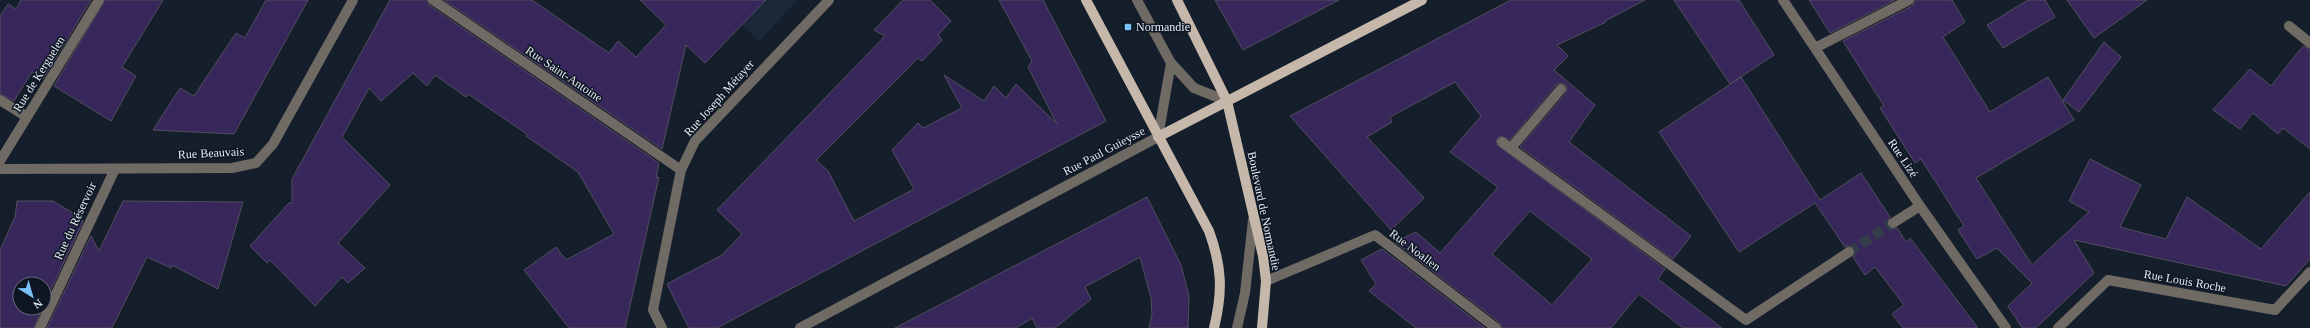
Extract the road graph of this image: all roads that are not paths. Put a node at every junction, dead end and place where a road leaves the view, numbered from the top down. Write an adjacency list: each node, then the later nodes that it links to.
1 (99, 0): 18 (street, Rue de Kerguelen)
2 (353, 0): 22 (street, Rue Beauvais)
3 (433, 0): 23 (street, Rue Saint-Antoine)
4 (829, 0): 23 (street, Rue Joseph Métayer)
5 (1086, 0): 19 (main road)
6 (1137, 0): 14 (street)
7 (1177, 0): 17 (main road, Boulevard de Normandie)
8 (1422, 0): 17 (main road, Rue Paul Guieysse)
9 (1783, 0): 13 (street, Rue Lizé)
10 (1909, 0): 13 (street)
11 (2289, 26): 12 (street)
12 (2310, 44)
13 (1815, 48): 24 (street, Rue Lizé)
14 (1171, 63): 17 (street); 19 (street)
15 (1561, 89): 27 (street)
16 (0, 100): 18 (street)
17 (1227, 100): 19 (main road, Rue Paul Guieysse); 25 (main road, Boulevard de Normandie)
18 (27, 117): 20 (street, Rue de Kerguelen)
19 (1158, 137): 32 (street, Rue Paul Guieysse); 33 (main road)
20 (0, 161)
21 (0, 168): 22 (street, Rue Beauvais)
22 (115, 169): 30 (street, Rue du Réservoir)
23 (681, 170): 31 (street, Rue Joseph Métayer)
24 (1920, 206): 26 (street); 37 (street, Rue Lizé)
25 (1253, 220): 29 (main road, Boulevard de Normandie); 34 (street)
26 (1893, 223)
27 (1849, 252)
28 (2310, 272): 38 (street, Rue Louis Roche)
29 (1266, 281): 35 (main road, Boulevard de Normandie); 36 (street, Rue Noallen)
30 (40, 328)
31 (662, 328)
32 (800, 328)
33 (1214, 328)
34 (1237, 328)
35 (1262, 328)
36 (1496, 328)
37 (2006, 328)
38 (2058, 328)

